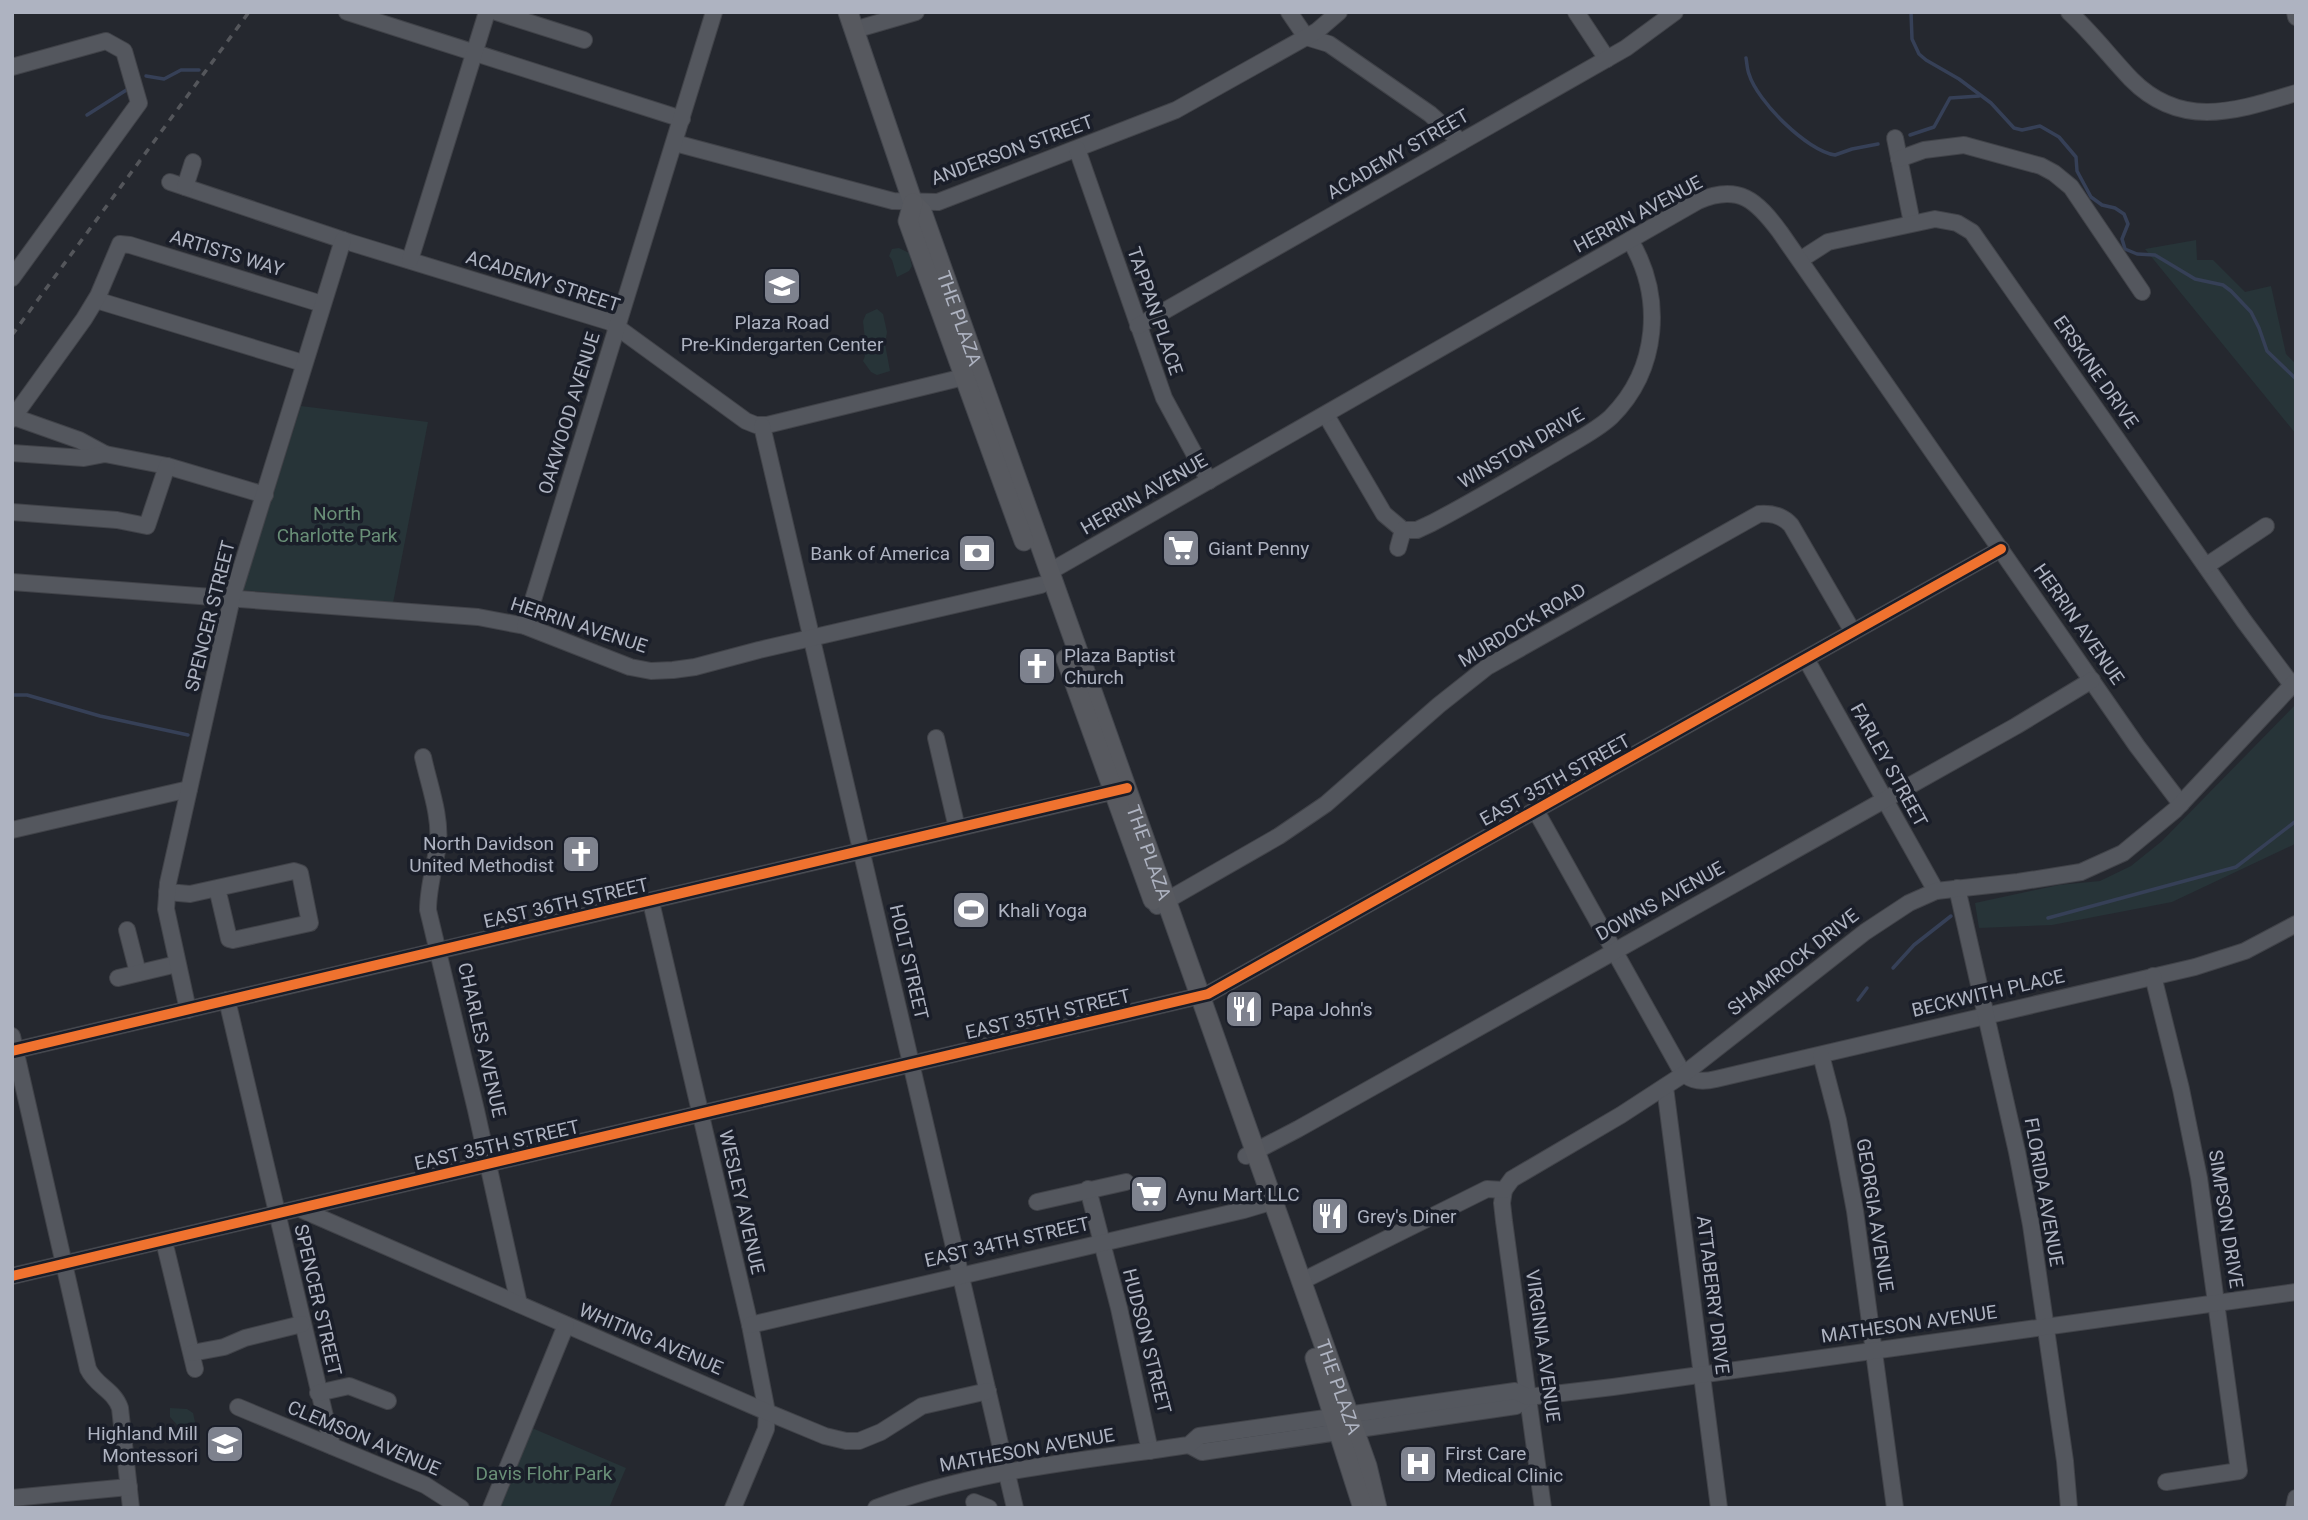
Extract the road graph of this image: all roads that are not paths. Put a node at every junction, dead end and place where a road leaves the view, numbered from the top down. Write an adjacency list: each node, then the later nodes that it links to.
1 (346, 12): 15 (street)
2 (487, 12): 15 (street)
3 (496, 12): 11 (street)
4 (714, 12): 19 (street, OAKWOOD AVENUE)
5 (916, 12): 12 (street)
6 (1289, 12): 13 (street)
7 (1339, 12): 13 (street, ANDERSON STREET)
8 (1576, 12): 16 (street)
9 (1675, 12): 16 (street, ACADEMY STREET)
10 (2069, 12): 18 (street)
11 (534, 18): 14 (street)
12 (851, 21): 26 (main road, THE PLAZA)
13 (1306, 37): 21 (street); 23 (street, ANDERSON STREET)
14 (584, 40)
15 (474, 53): 19 (street); 30 (street)
16 (1607, 59): 21 (street, ACADEMY STREET)
17 (12, 67): 32 (street)
18 (2296, 93)
19 (682, 119): 22 (street, OAKWOOD AVENUE)
20 (1895, 138): 24 (street)
21 (1461, 142): 36 (street, ACADEMY STREET)
22 (675, 143): 26 (street, ANDERSON STREET); 37 (street, OAKWOOD AVENUE)
23 (1077, 149): 26 (street, ANDERSON STREET); 36 (street, TAPPAN PLACE)
24 (1899, 159): 27 (street); 33 (street)
25 (193, 162): 28 (street, ACADEMY STREET)
26 (913, 203): 39 (main road, THE PLAZA); 54 (main road, THE PLAZA)
27 (1912, 223): 31 (street, ERSKINE DRIVE); 53 (street, ERSKINE DRIVE)
28 (343, 240): 30 (street, ACADEMY STREET); 35 (street, SPENCER STREET)
29 (1630, 240): 31 (street, HERRIN AVENUE); 40 (street, HERRIN AVENUE); 50 (street, WINSTON DRIVE)
30 (410, 260): 37 (street, ACADEMY STREET)
31 (1800, 260): 52 (street, HERRIN AVENUE)
32 (12, 278)
33 (2142, 292)
34 (96, 300): 35 (street, ARTISTS WAY); 38 (street); 41 (street)
35 (321, 304): 38 (street, SPENCER STREET)
36 (1138, 326): 46 (street, TAPPAN PLACE)
37 (618, 327): 42 (street, ACADEMY STREET); 57 (street, OAKWOOD AVENUE)
38 (303, 363): 47 (street, SPENCER STREET)
39 (964, 377): 42 (street); 54 (main road, THE PLAZA)
40 (1326, 415): 46 (street, HERRIN AVENUE); 50 (street)
41 (13, 418): 44 (street)
42 (762, 426): 59 (street, HOLT STREET)
43 (12, 453): 44 (street)
44 (105, 454): 45 (street)
45 (167, 466): 47 (street); 48 (street)
46 (1209, 481): 54 (street, HERRIN AVENUE)
47 (265, 495): 56 (street, SPENCER STREET)
48 (12, 512)
49 (2266, 526): 53 (street)
50 (1403, 530): 51 (street)
51 (1398, 548)
52 (2000, 549): 58 (street, EAST 35TH STREET); 61 (street, HERRIN AVENUE)
53 (2206, 566): 62 (street, ERSKINE DRIVE)
54 (1045, 579): 59 (street, HERRIN AVENUE); 66 (main road, THE PLAZA)
55 (12, 582): 56 (street, HERRIN AVENUE)
56 (232, 598): 57 (street, HERRIN AVENUE); 65 (street, SPENCER STREET)
57 (525, 626): 59 (street, HERRIN AVENUE)
58 (1853, 632): 60 (street, EAST 35TH STREET); 78 (street, MURDOCK ROAD)
59 (811, 638): 72 (street, HOLT STREET)
60 (1806, 659): 67 (street, FARLEY STREET); 69 (street, EAST 35TH STREET)
61 (2092, 680): 67 (street, DOWNS AVENUE); 68 (street, HERRIN AVENUE)
62 (2294, 683): 68 (street, SHAMROCK DRIVE)
63 (936, 738): 70 (street)
64 (423, 757): 81 (street, CHARLES AVENUE)
65 (189, 789): 71 (street); 76 (street, SPENCER STREET)
66 (1120, 790): 70 (street, EAST 36TH STREET); 78 (main road, THE PLAZA)
67 (1884, 799): 75 (street, FARLEY STREET); 82 (street, DOWNS AVENUE)
68 (2180, 804): 74 (street, SHAMROCK DRIVE)
69 (1536, 811): 82 (street); 87 (street, EAST 35TH STREET)
70 (957, 828): 72 (street, EAST 36TH STREET)
71 (12, 830)
72 (861, 851): 77 (street, EAST 36TH STREET); 93 (street, HOLT STREET)
73 (217, 888): 73 (street); 76 (street)
74 (1957, 888): 75 (street, SHAMROCK DRIVE); 90 (street, FLORIDA AVENUE)
75 (1936, 891): 94 (street, SHAMROCK DRIVE)
76 (167, 892): 83 (street, SPENCER STREET)
77 (650, 902): 81 (street, EAST 36TH STREET); 96 (street, WESLEY AVENUE)
78 (1161, 904): 87 (main road, THE PLAZA)
79 (2296, 924): 85 (street, BECKWITH PLACE)
80 (127, 930): 84 (street)
81 (439, 950): 88 (street, EAST 36TH STREET); 98 (street, CHARLES AVENUE)
82 (1615, 950): 94 (street); 97 (street, DOWNS AVENUE)
83 (177, 964): 84 (street); 89 (street, SPENCER STREET)
84 (138, 973): 86 (street)
85 (2153, 976): 90 (street, BECKWITH PLACE); 113 (street, SIMPSON DRIVE)
86 (118, 978)
87 (1195, 997): 93 (street, EAST 35TH STREET); 97 (main road, THE PLAZA)
88 (227, 1000): 89 (street, EAST 36TH STREET); 105 (street, SPENCER STREET)
89 (188, 1010): 91 (street, EAST 36TH STREET)
90 (1986, 1015): 92 (street, BECKWITH PLACE); 118 (street, FLORIDA AVENUE)
91 (13, 1046): 108 (street)
92 (1821, 1055): 94 (street, BECKWITH PLACE); 119 (street, GEORGIA AVENUE)
93 (912, 1065): 96 (street, EAST 35TH STREET); 109 (street, HOLT STREET)
94 (1684, 1074): 95 (street, SHAMROCK DRIVE)
95 (1665, 1087): 101 (street, SHAMROCK DRIVE); 120 (street, ATTABERRY DRIVE)
96 (700, 1115): 98 (street, EAST 35TH STREET); 117 (street, WESLEY AVENUE)
97 (1251, 1154): 103 (main road, THE PLAZA)
98 (488, 1164): 104 (street, EAST 35TH STREET); 114 (street, CHARLES AVENUE)
99 (1126, 1182): 100 (street)
100 (1088, 1189): 102 (street); 107 (street, HUDSON STREET)
101 (1504, 1190): 111 (street, SHAMROCK DRIVE); 123 (street, VIRGINIA AVENUE)
102 (1037, 1202)
103 (1268, 1203): 107 (street, EAST 34TH STREET); 111 (main road, THE PLAZA); 127 (main road, THE PLAZA)
104 (300, 1209): 105 (street, EAST 35TH STREET); 114 (street, WHITING AVENUE)
105 (277, 1214): 106 (street, EAST 35TH STREET); 115 (street, SPENCER STREET)
106 (164, 1241): 108 (street, EAST 35TH STREET); 115 (street)
107 (1100, 1242): 109 (street, EAST 34TH STREET); 129 (street, HUDSON STREET)
108 (64, 1264): 110 (street, EAST 35TH STREET); 132 (street)
109 (961, 1275): 117 (street, EAST 34TH STREET); 121 (street, HOLT STREET)
110 (12, 1276)
111 (1302, 1281): 127 (main road, THE PLAZA)
112 (2296, 1292): 113 (street, MATHESON AVENUE)
113 (2218, 1303): 118 (street, MATHESON AVENUE); 131 (street, SIMPSON DRIVE)
114 (519, 1304): 116 (street, WHITING AVENUE)
115 (302, 1324): 122 (street, SPENCER STREET)
116 (566, 1325): 126 (street, WHITING AVENUE); 137 (street)
117 (750, 1325): 126 (street, WESLEY AVENUE)
118 (2045, 1326): 119 (street, MATHESON AVENUE); 146 (street, FLORIDA AVENUE)
119 (1874, 1350): 120 (street, MATHESON AVENUE); 145 (street, GEORGIA AVENUE)
120 (1702, 1374): 123 (street, MATHESON AVENUE); 144 (street, ATTABERRY DRIVE)
121 (988, 1391): 126 (street, WHITING AVENUE); 130 (street, HOLT STREET)
122 (318, 1393): 124 (street); 128 (street, SPENCER STREET)
123 (1528, 1396): 127 (street, MATHESON AVENUE); 143 (street, VIRGINIA AVENUE)
124 (388, 1401)
125 (243, 1409): 128 (street, CLEMSON AVENUE)
126 (767, 1412): 138 (street, WESLEY AVENUE)
127 (1344, 1423): 129 (street, MATHESON AVENUE); 141 (main road, THE PLAZA); 142 (main road, THE PLAZA)
128 (332, 1446): 136 (street, CLEMSON AVENUE)
129 (1150, 1451): 130 (street, MATHESON AVENUE)
130 (1007, 1472): 139 (street, MATHESON AVENUE); 140 (street, HOLT STREET)
131 (2166, 1482)
132 (129, 1487): 133 (street); 135 (street)
133 (12, 1498)
134 (2296, 1498): 147 (street)
135 (131, 1508)
136 (461, 1508)
137 (491, 1508)
138 (733, 1508)
139 (876, 1508)
140 (1015, 1508)
141 (1363, 1508)
142 (1377, 1508)
143 (1544, 1508)
144 (1719, 1508)
145 (1895, 1508)
146 (2068, 1508)
147 (2294, 1508)

